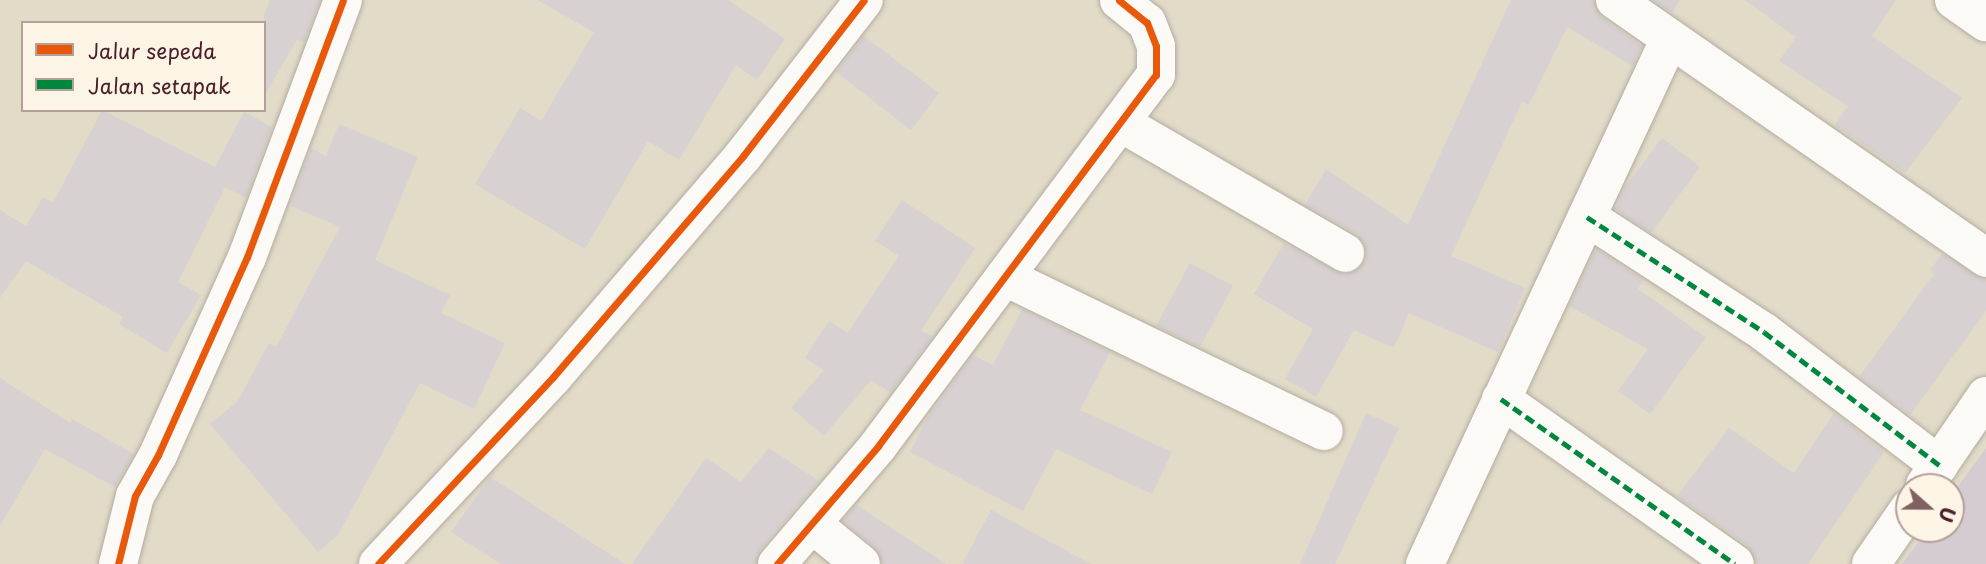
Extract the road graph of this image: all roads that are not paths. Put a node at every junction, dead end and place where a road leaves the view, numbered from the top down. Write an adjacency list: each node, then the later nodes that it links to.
1 (343, 0): 20 (street)
2 (864, 0): 21 (street)
3 (1119, 0): 8 (street)
4 (1615, 0): 7 (street)
5 (1954, 0): 6 (street)
6 (1986, 22)
7 (1670, 38): 9 (street); 11 (street)
8 (1121, 123): 10 (street); 12 (street)
9 (1587, 217): 14 (street); 16 (street)
10 (1345, 253)
11 (1986, 258)
12 (1005, 277): 15 (street); 18 (street)
13 (1986, 396): 17 (street)
14 (1501, 399): 24 (street); 25 (street)
15 (1324, 431)
16 (1928, 473)
17 (1934, 473)
18 (812, 524): 22 (street); 23 (street)
19 (1895, 529): 26 (street)
20 (118, 564)
21 (378, 564)
22 (777, 564)
23 (861, 564)
24 (1425, 564)
25 (1735, 564)
26 (1871, 564)

